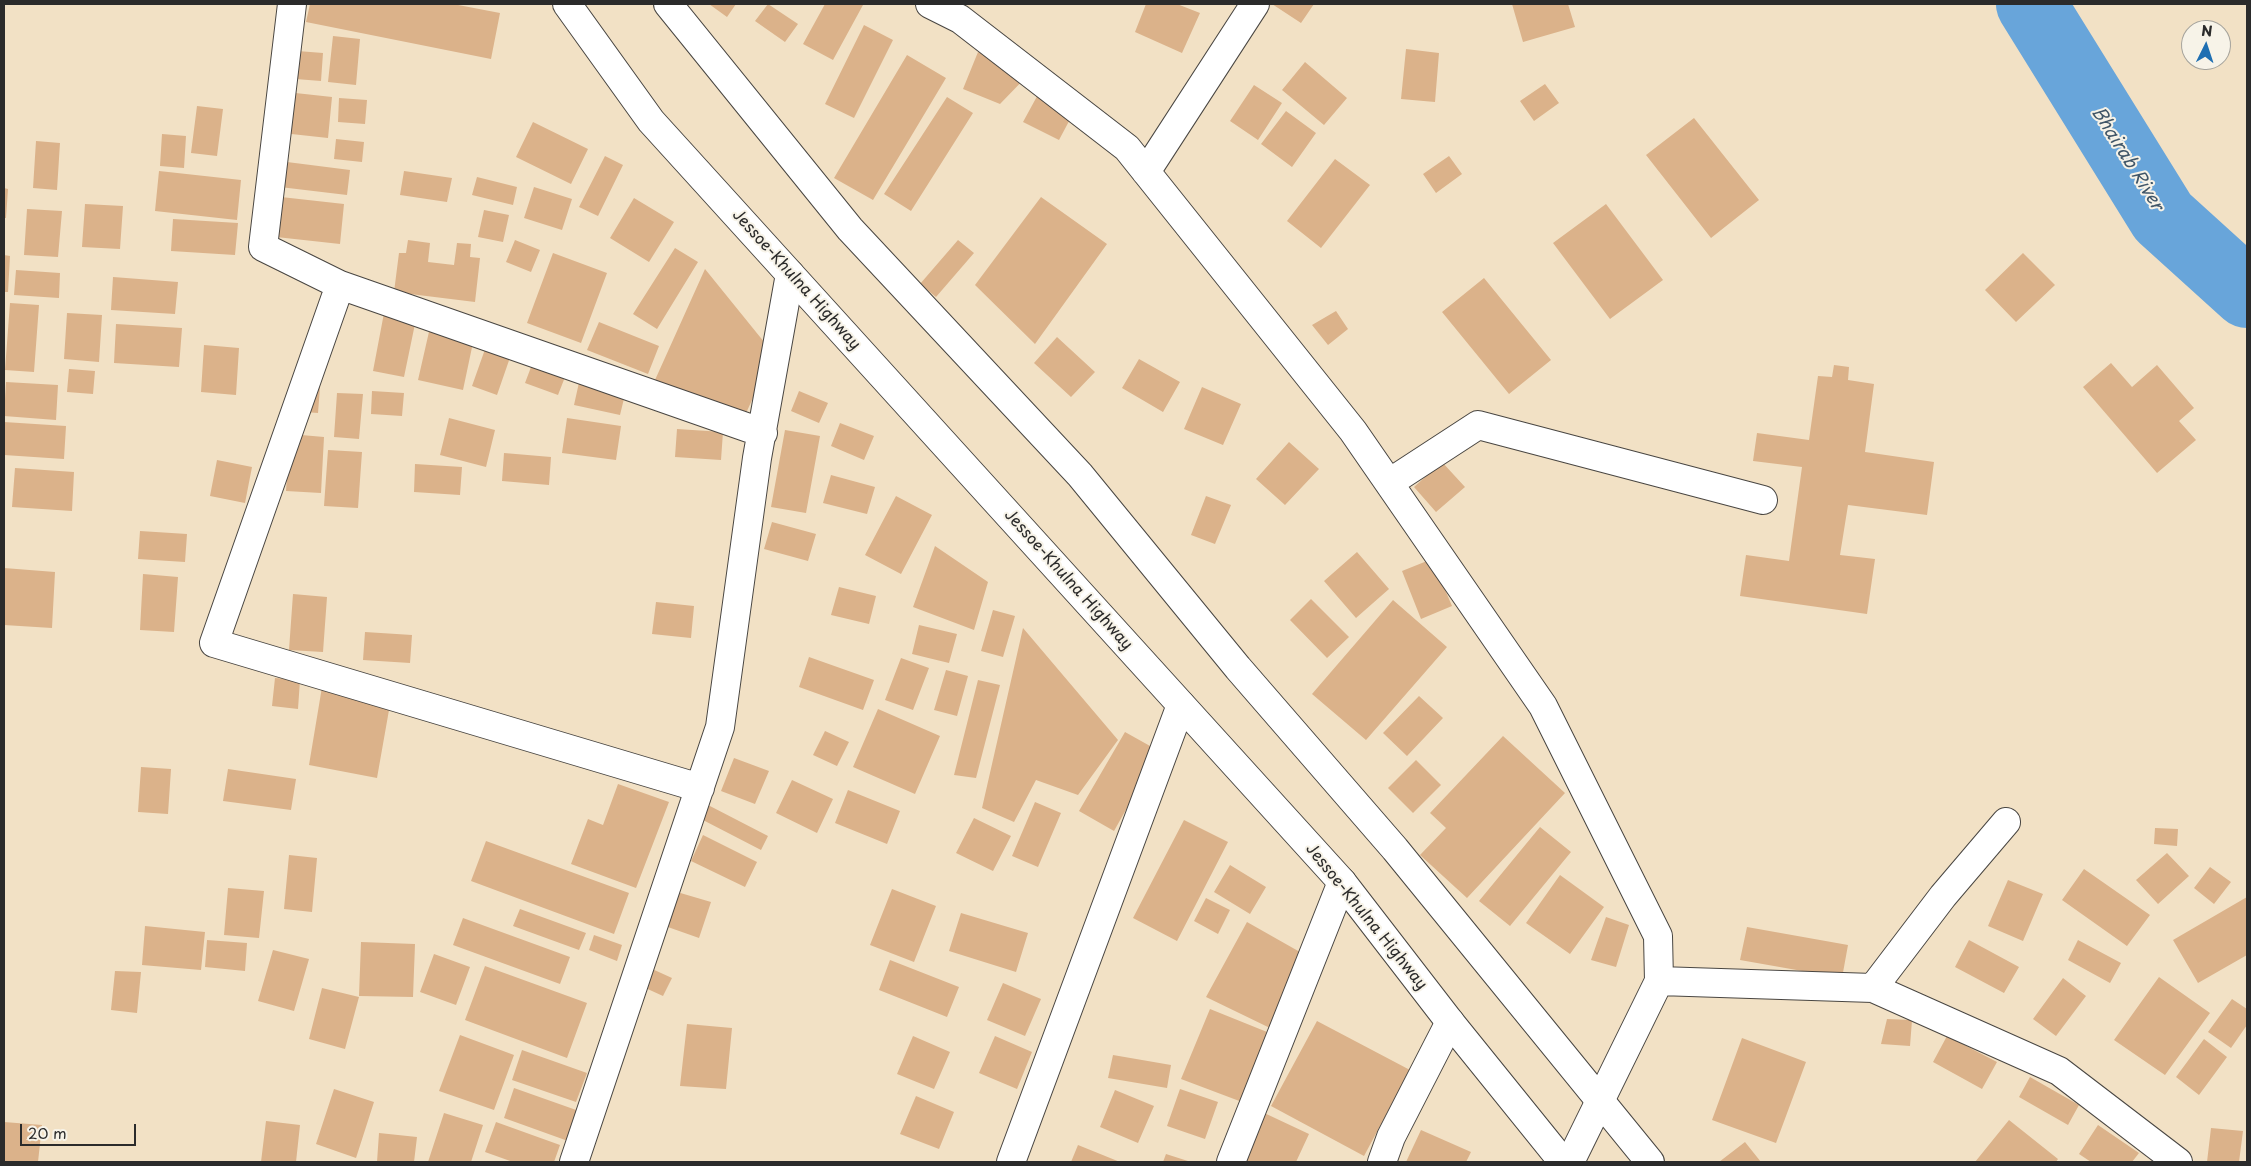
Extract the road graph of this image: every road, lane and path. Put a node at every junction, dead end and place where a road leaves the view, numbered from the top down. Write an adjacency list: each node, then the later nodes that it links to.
1 (292, 4): 8 (main road)
2 (567, 4): 7 (main road, Jessoe-Khulna Highway)
3 (668, 4): 19 (main road)
4 (930, 4): 6 (main road)
5 (1255, 4): 6 (main road)
6 (1146, 172): 10 (main road)
7 (790, 274): 9 (main road); 12 (main road, Jessoe-Khulna Highway)
8 (340, 285): 9 (main road); 13 (main road)
9 (763, 433): 13 (main road)
10 (1389, 483): 11 (main road); 16 (main road)
11 (1763, 500)
12 (1181, 705): 15 (main road, Jessoe-Khulna Highway); 21 (main road)
13 (700, 788): 20 (main road)
14 (2006, 822): 17 (main road)
15 (1342, 882): 18 (main road, Jessoe-Khulna Highway); 22 (main road)
16 (1659, 981): 17 (main road); 19 (main road)
17 (1873, 988): 27 (main road)
18 (1450, 1022): 23 (main road); 24 (main road, Jessoe-Khulna Highway)
19 (1600, 1100): 25 (main road); 26 (main road)
20 (574, 1162)
21 (1011, 1162)
22 (1231, 1162)
23 (1382, 1162)
24 (1563, 1162)
25 (1570, 1162)
26 (1650, 1162)
27 (2178, 1162)

